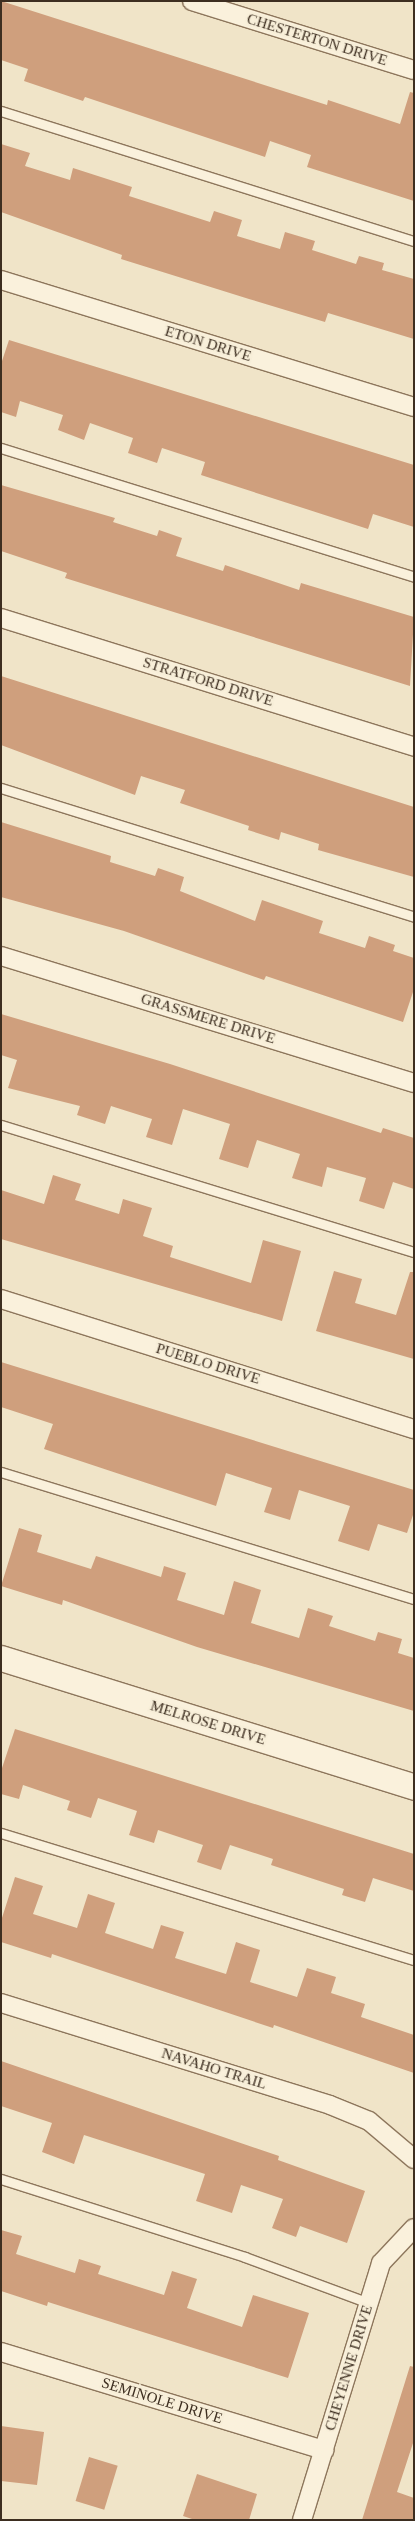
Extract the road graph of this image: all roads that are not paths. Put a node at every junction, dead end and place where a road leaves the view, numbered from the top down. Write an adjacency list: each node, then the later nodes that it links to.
1 (192, 1): 2 (street, CHESTERTON DRIVE)
2 (414, 70)
3 (1, 111): 4 (lane)
4 (414, 241)
5 (1, 280): 6 (street, ETON DRIVE)
6 (414, 407)
7 (1, 448): 8 (lane)
8 (414, 576)
9 (1, 618): 10 (street, STRATFORD DRIVE)
10 (414, 747)
11 (1, 788): 12 (lane)
12 (414, 917)
13 (1, 956): 14 (street, GRASSMERE DRIVE)
14 (414, 1083)
15 (1, 1125): 16 (lane)
16 (414, 1252)
17 (1, 1299): 18 (street, PUEBLO DRIVE)
18 (414, 1429)
19 (1, 1472): 20 (lane)
20 (414, 1599)
21 (1, 1658): 22 (street, MELROSE DRIVE)
22 (414, 1787)
23 (1, 1833): 24 (lane)
24 (414, 1960)
25 (1, 2002): 26 (street, NAVAHO TRAIL)
26 (414, 2159)
27 (1, 2179): 29 (lane)
28 (414, 2228): 29 (street, CHEYENNE DRIVE)
29 (369, 2303): 31 (street, CHEYENNE DRIVE)
30 (1, 2352): 31 (street, SEMINOLE DRIVE)
31 (324, 2450): 32 (street, CHEYENNE DRIVE)
32 (302, 2520)

